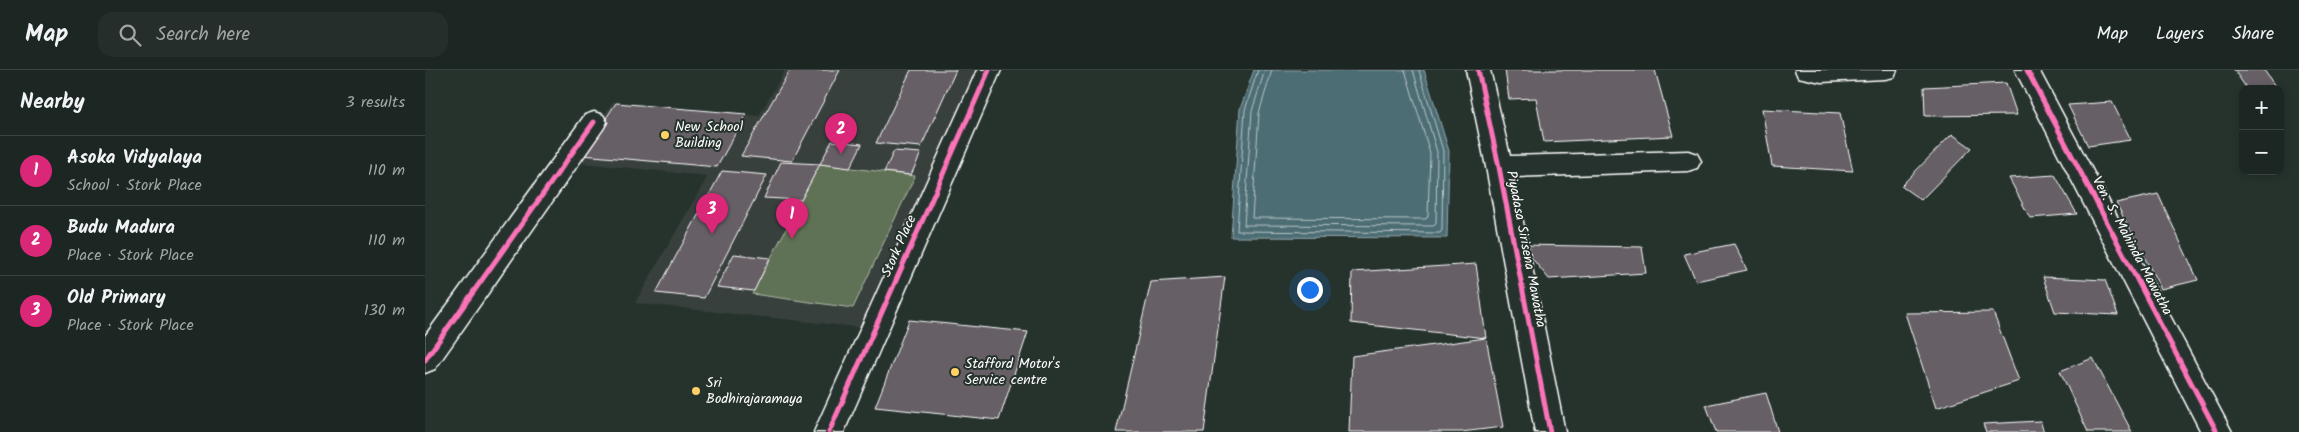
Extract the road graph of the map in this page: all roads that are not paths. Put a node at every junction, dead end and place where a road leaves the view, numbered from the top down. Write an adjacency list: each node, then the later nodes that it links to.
1 (989, 70): 10 (street, Stork Place)
2 (1477, 70): 8 (street, Piyadasa Sirisena Mawatha)
3 (1807, 70): 4 (street)
4 (1885, 70)
5 (2027, 70): 12 (street, Ven. S. Mahinda Mawatha)
6 (594, 122): 9 (street)
7 (1688, 161): 8 (street)
8 (1499, 167): 11 (street, Piyadasa Sirisena Mawatha)
9 (425, 360)
10 (829, 432)
11 (1550, 432)
12 (2217, 432)

